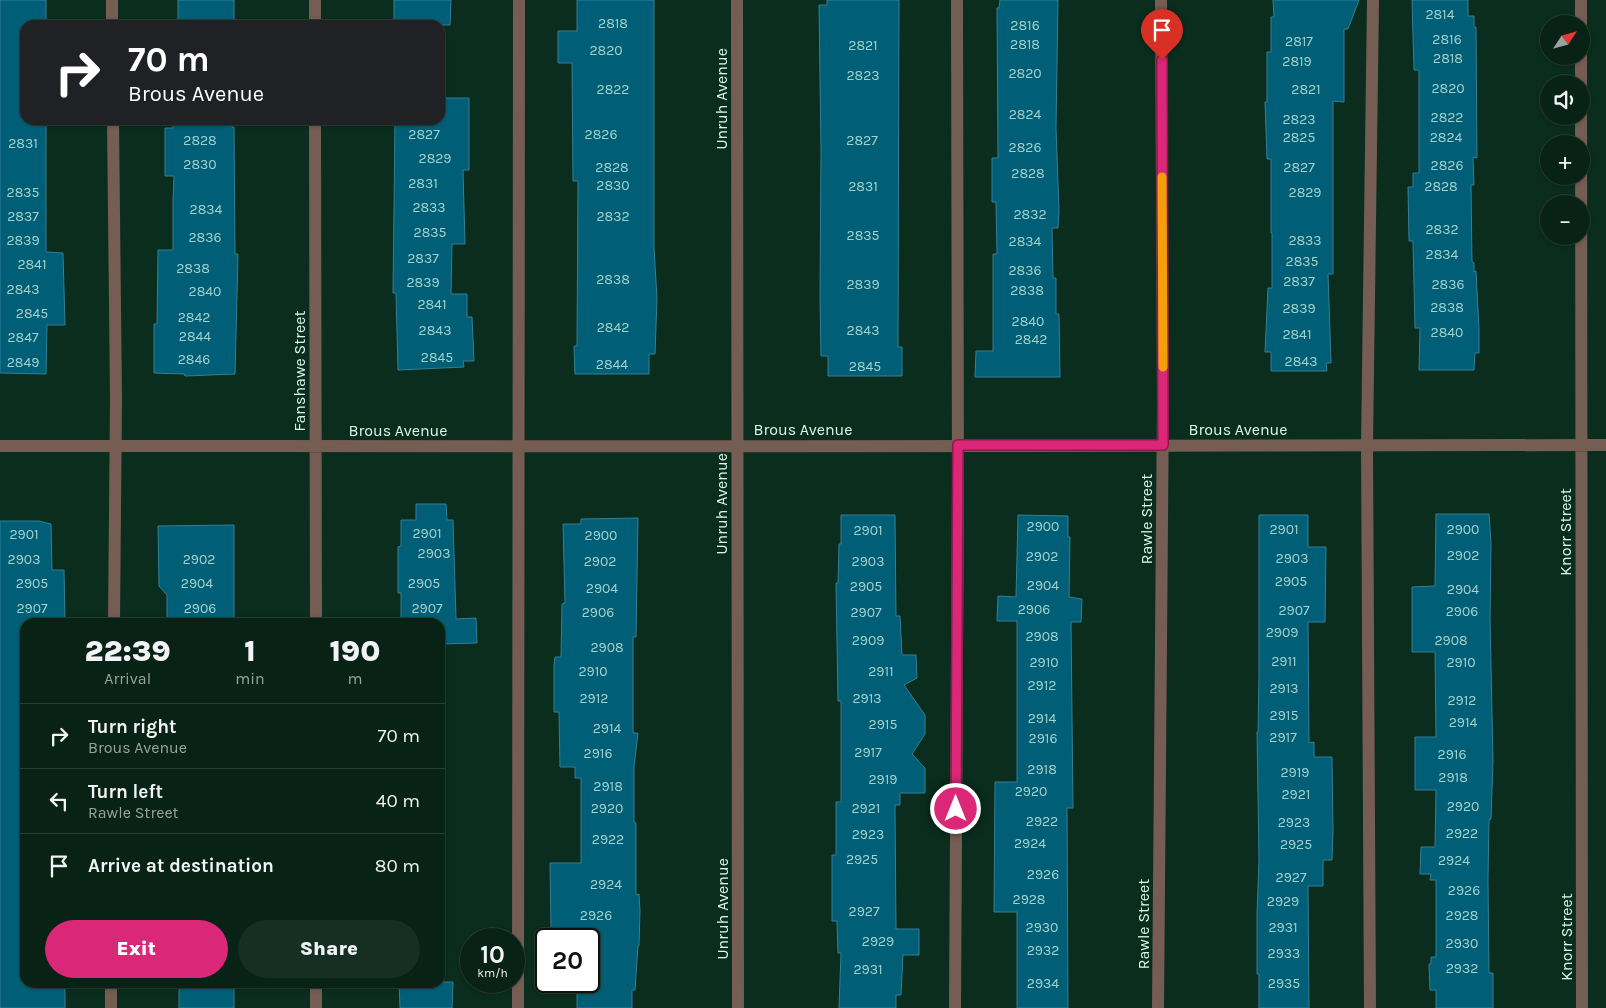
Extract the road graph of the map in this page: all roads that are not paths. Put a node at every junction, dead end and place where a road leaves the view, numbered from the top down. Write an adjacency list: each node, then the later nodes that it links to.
1 (112, 0): 10 (street)
2 (315, 0): 11 (street)
3 (519, 0): 24 (street)
4 (738, 0): 15 (street, Unruh Avenue)
5 (957, 0): 16 (street)
6 (1162, 0): 17 (street, Rawle Street)
7 (1373, 0): 18 (street)
8 (1581, 0): 9 (street)
9 (1581, 15)
10 (112, 20)
11 (315, 20)
12 (1581, 65): 19 (street, Knorr Street)
13 (113, 125): 22 (street)
14 (315, 125): 23 (street, Fanshawe Street)
15 (738, 445): 16 (street, Brous Avenue); 24 (street, Brous Avenue); 32 (street, Unruh Avenue)
16 (958, 445): 17 (street, Brous Avenue); 33 (street)
17 (1163, 445): 18 (street, Brous Avenue); 34 (street, Rawle Street)
18 (1367, 445): 19 (street, Brous Avenue); 35 (street)
19 (1582, 445): 20 (street, Brous Avenue); 36 (street, Knorr Street)
20 (1606, 445)
21 (0, 446): 22 (street, Brous Avenue)
22 (115, 446): 23 (street, Brous Avenue); 25 (street)
23 (316, 446): 24 (street, Brous Avenue); 26 (street, Fanshawe Street)
24 (519, 447): 31 (street)
25 (114, 618)
26 (316, 618)
27 (111, 988): 29 (street)
28 (316, 988): 30 (street)
29 (111, 1008)
30 (316, 1008)
31 (518, 1008)
32 (738, 1008)
33 (955, 1008)
34 (1158, 1008)
35 (1370, 1008)
36 (1582, 1008)

